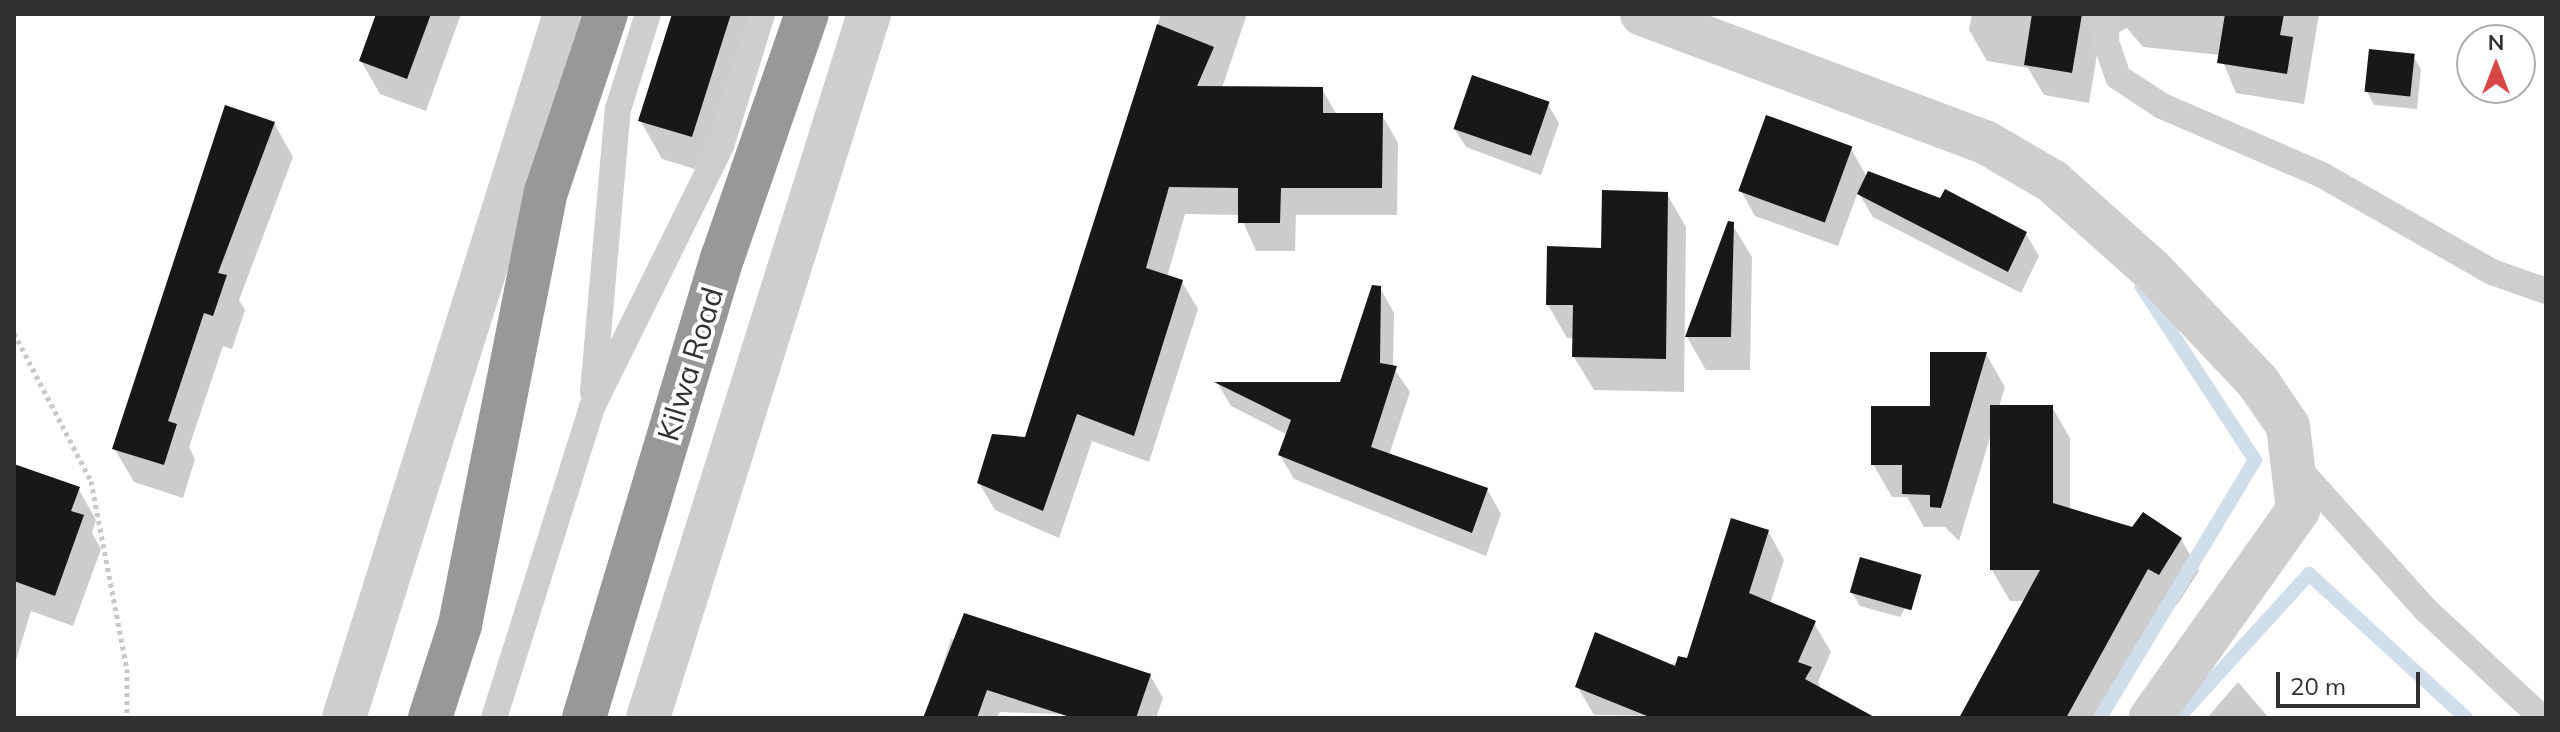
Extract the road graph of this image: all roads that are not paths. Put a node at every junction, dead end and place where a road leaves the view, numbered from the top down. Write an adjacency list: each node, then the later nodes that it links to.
1 (565, 14): 12 (street)
2 (606, 14): 13 (highway)
3 (648, 14): 10 (lane)
4 (762, 14): 10 (lane)
5 (807, 14): 15 (highway, Kilwa Road)
6 (869, 14): 16 (street)
7 (1642, 14): 11 (street)
8 (2107, 14): 9 (lane)
9 (2546, 291)
10 (592, 407): 14 (lane)
11 (2299, 469): 17 (street); 18 (lane)
12 (344, 718)
13 (430, 718)
14 (494, 718)
15 (584, 718)
16 (648, 718)
17 (2151, 718)
18 (2542, 718)

